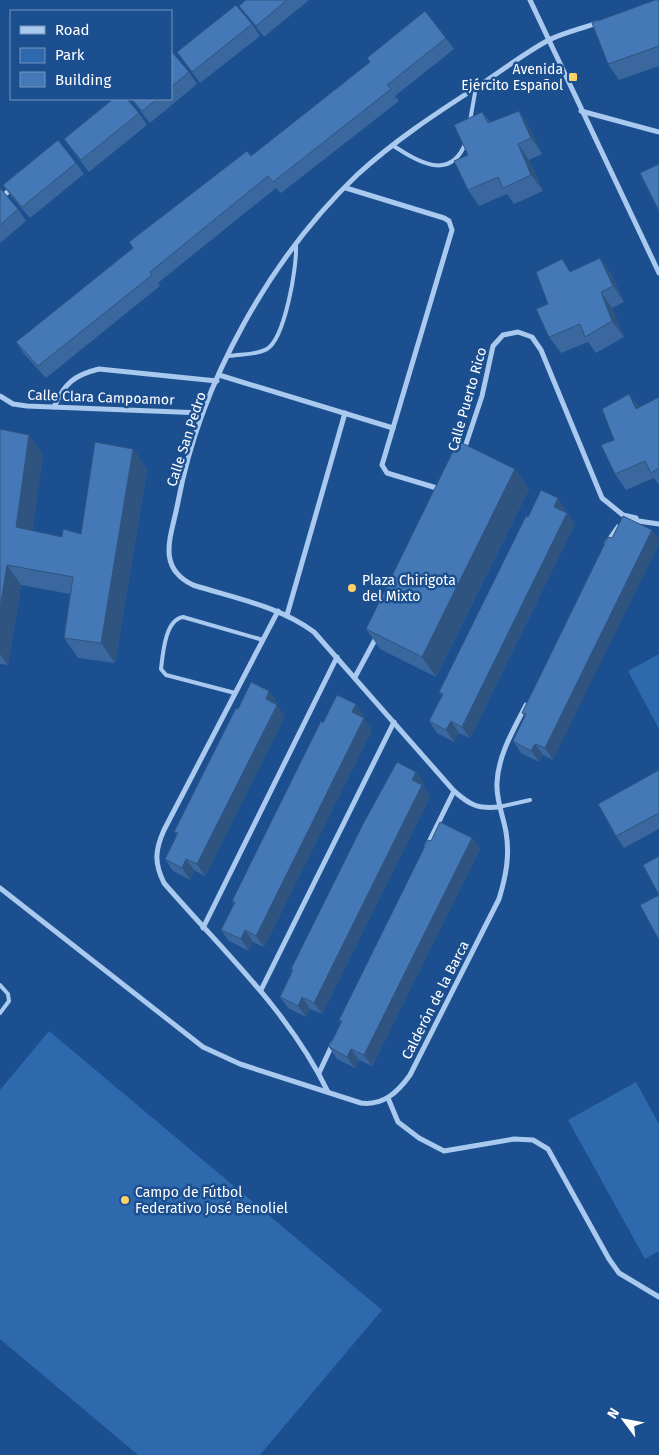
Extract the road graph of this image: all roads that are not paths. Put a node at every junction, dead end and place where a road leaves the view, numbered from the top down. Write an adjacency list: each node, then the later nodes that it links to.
1 (530, 0): 3 (street)
2 (604, 21): 3 (street, Calle San Pedro)
3 (548, 41): 4 (street, Calle San Pedro); 5 (street)
4 (476, 87): 6 (lane); 9 (street, Calle San Pedro)
5 (581, 111): 7 (street); 14 (street)
6 (469, 129)
7 (659, 132)
8 (468, 138): 9 (lane)
9 (392, 145): 11 (street, Calle San Pedro)
10 (23, 180): 12 (street)
11 (346, 188): 13 (street, Calle San Pedro); 22 (street)
12 (0, 198)
13 (296, 246): 15 (street, Calle San Pedro); 15 (lane)
14 (659, 273)
15 (229, 356): 16 (street, Calle San Pedro)
16 (219, 375): 17 (street, Calle San Pedro); 21 (street)
17 (217, 381): 19 (street); 20 (street, Calle San Pedro)
18 (0, 396): 19 (street, Calle Clara Campoamor)
19 (54, 407): 20 (street, Calle Clara Campoamor)
20 (203, 413): 28 (street, Calle San Pedro)
21 (345, 413): 22 (street); 29 (street)
22 (393, 428): 24 (street)
23 (461, 458): 25 (street, Calle Puerto Rico)
24 (447, 491)
25 (648, 522): 26 (street); 27 (street)
26 (659, 524)
27 (604, 548)
28 (278, 611): 29 (street, Calle San Pedro); 31 (street)
29 (287, 615): 32 (street, Calle San Pedro)
30 (379, 634): 33 (street)
31 (262, 640): 34 (street); 34 (lane)
32 (337, 657): 33 (street, Calle San Pedro); 42 (street)
33 (355, 677): 36 (street, Calle San Pedro)
34 (235, 693): 42 (street)
35 (529, 699): 39 (street, Calderón de la Barca)
36 (394, 722): 37 (street, Calle San Pedro); 44 (street)
37 (454, 791): 39 (street, Calle San Pedro); 40 (street)
38 (530, 800): 39 (lane)
39 (498, 807): 49 (street, Calderón de la Barca)
40 (424, 852)
41 (0, 888): 48 (street)
42 (203, 928): 44 (street)
43 (0, 985): 45 (lane)
44 (261, 990): 47 (street)
45 (0, 1013)
46 (336, 1038): 47 (street)
47 (318, 1073): 48 (street)
48 (328, 1092): 49 (street)
49 (388, 1098): 50 (street)
50 (659, 1298)

